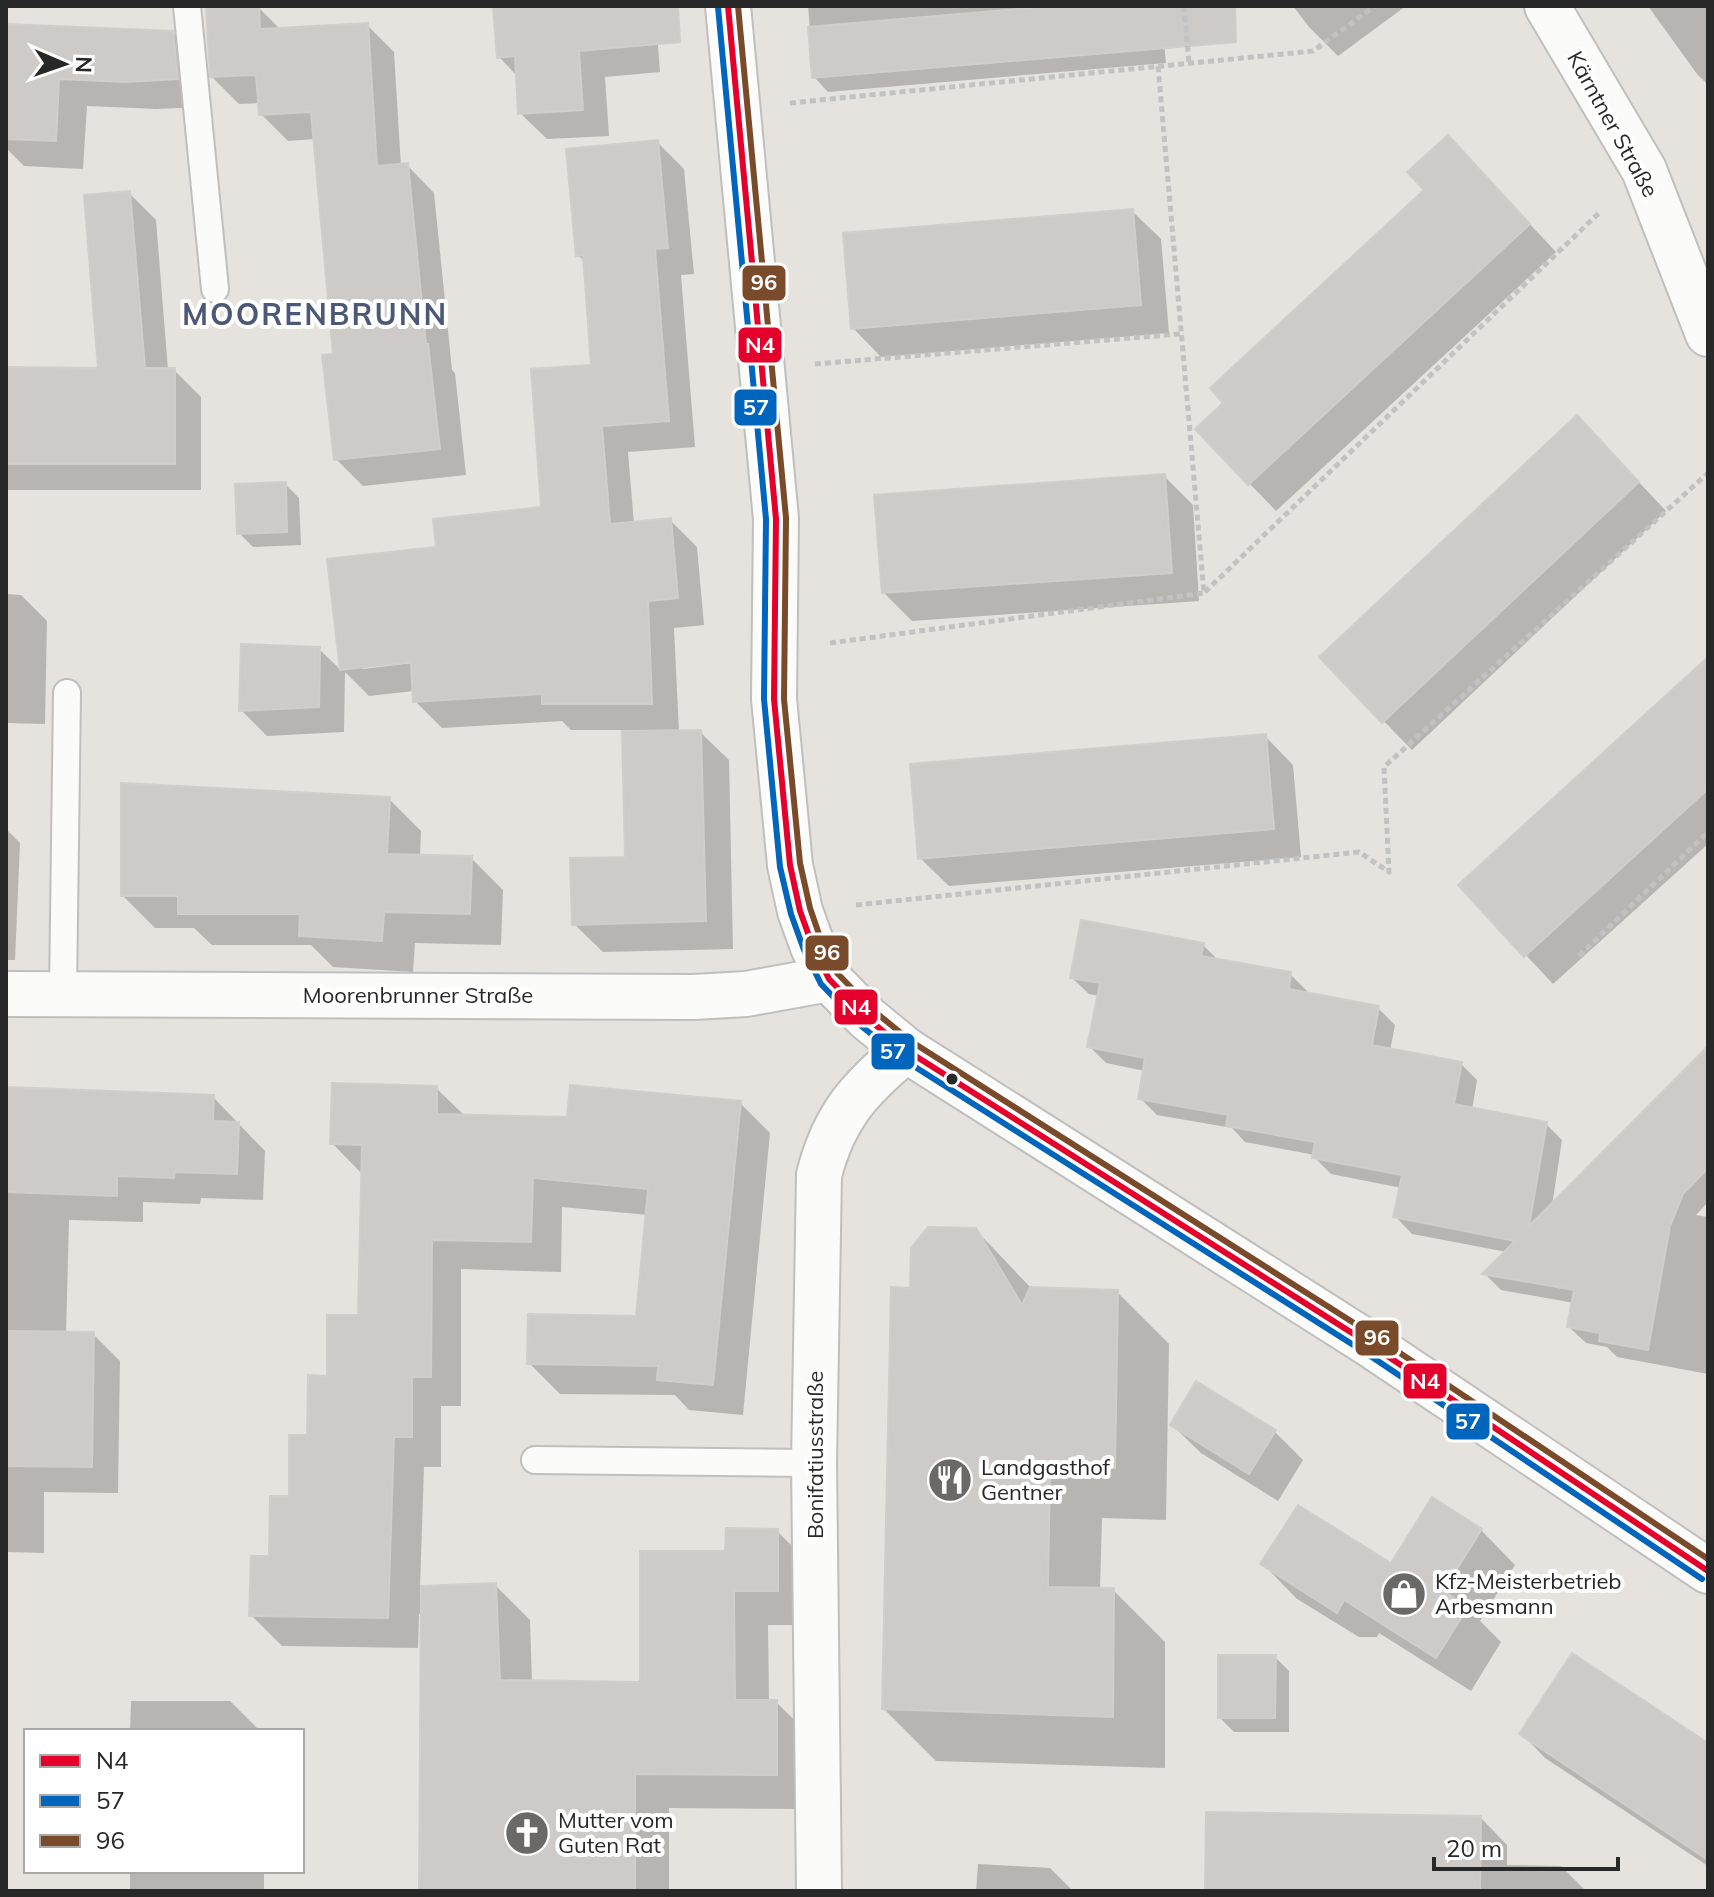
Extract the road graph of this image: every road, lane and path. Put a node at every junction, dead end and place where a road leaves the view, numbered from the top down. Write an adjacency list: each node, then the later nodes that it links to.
1 (187, 6): 10 (lane)
2 (728, 6): 8 (street)
3 (1184, 6): 6 (path)
4 (1375, 6): 6 (path)
5 (1547, 6): 9 (street, Kärntner Straße)
6 (1189, 63): 7 (path)
7 (1158, 66): 8 (path); 11 (path)
8 (737, 108): 13 (street)
9 (1644, 170): 12 (street, Kärntner Straße); 15 (path)
10 (215, 289)
11 (1180, 334): 13 (path); 15 (path)
12 (1708, 334)
13 (762, 368): 16 (street)
14 (1708, 473): 19 (path)
15 (1204, 593): 16 (path)
16 (774, 650): 19 (street)
17 (67, 693): 22 (lane)
18 (1708, 832): 20 (path)
19 (800, 911): 21 (street)
20 (1579, 956)
21 (829, 979): 22 (street, Moorenbrunner Straße); 24 (street)
22 (63, 993): 23 (street, Moorenbrunner Straße)
23 (6, 994)
24 (906, 1050): 26 (street, Bonifatiusstraße); 27 (street)
25 (535, 1460): 26 (lane)
26 (814, 1463): 28 (street, Bonifatiusstraße)
27 (1708, 1571)
28 (819, 1891)

